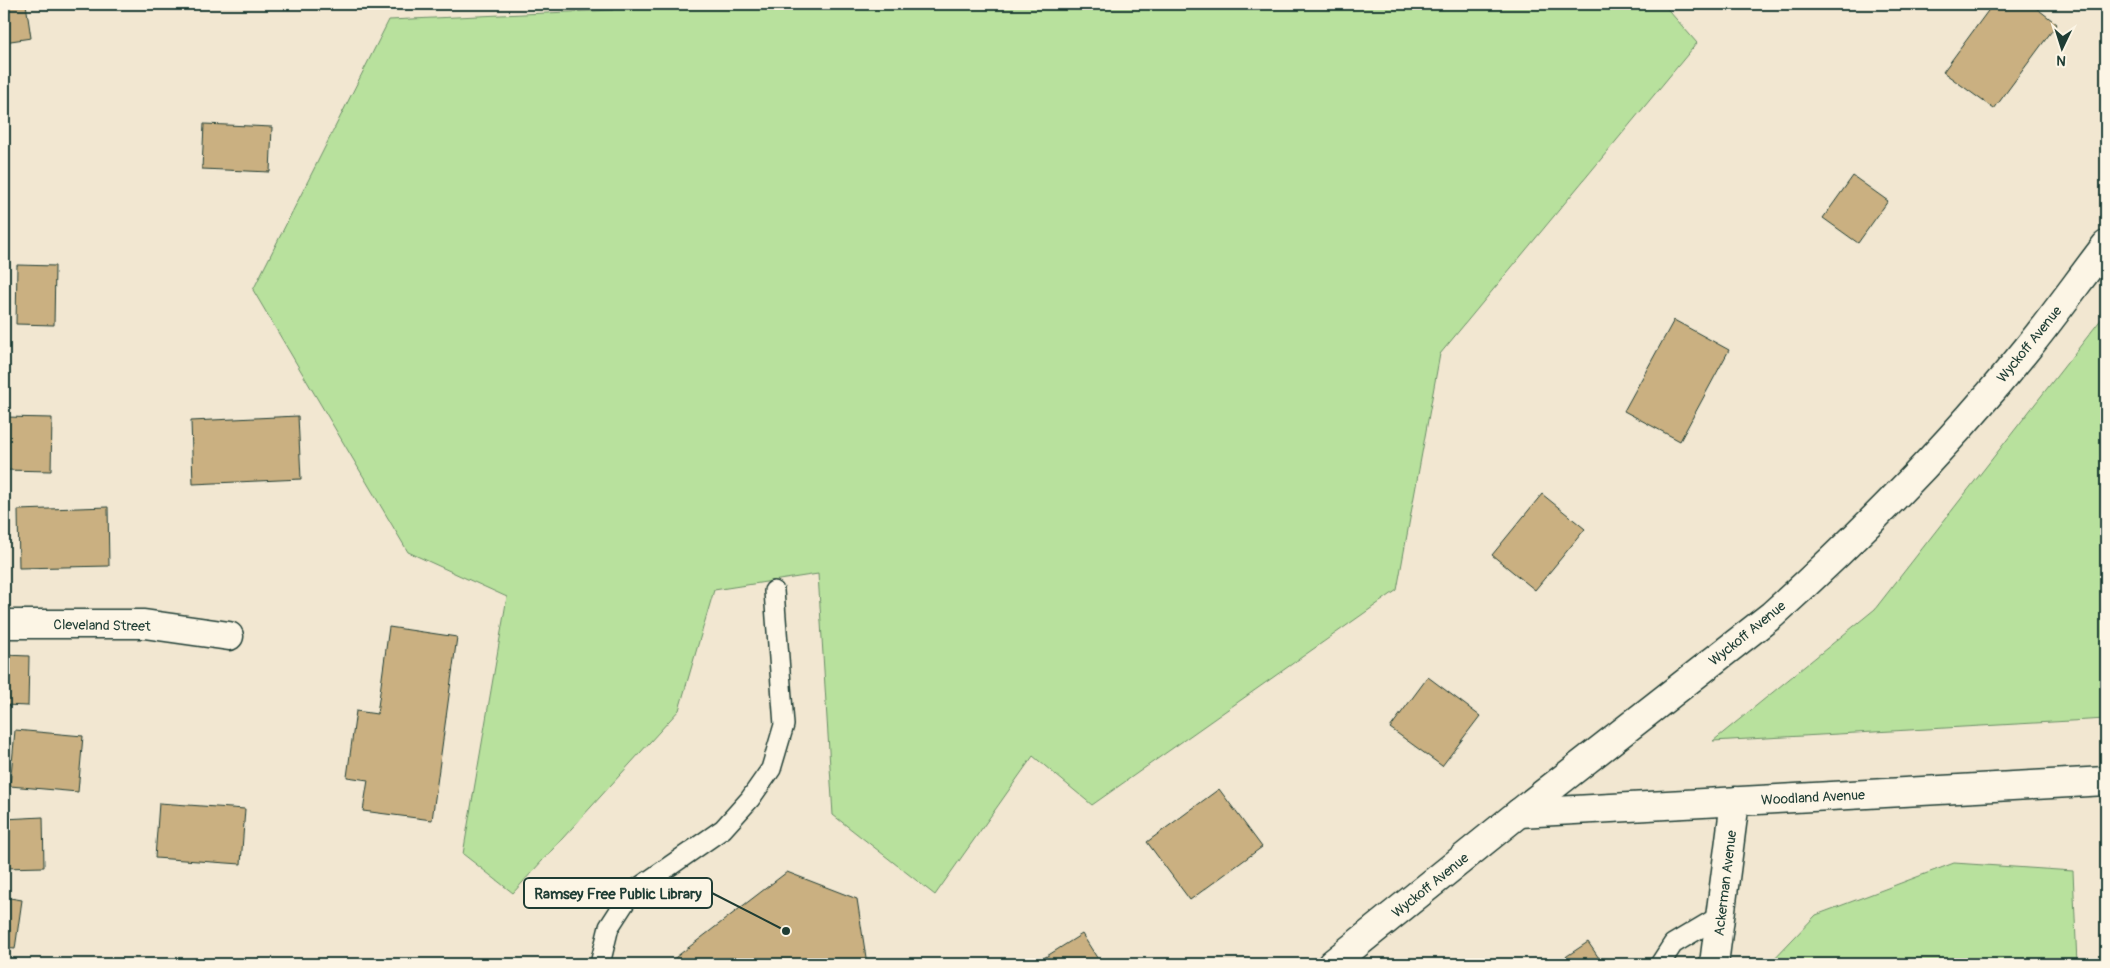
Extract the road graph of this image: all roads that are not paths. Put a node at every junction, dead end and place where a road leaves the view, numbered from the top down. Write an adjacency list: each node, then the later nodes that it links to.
1 (2106, 245): 7 (main road, Wyckoff Avenue)
2 (774, 591): 9 (lane)
3 (4, 624): 4 (main road, Cleveland Street)
4 (229, 636)
5 (2106, 781): 6 (main road, Woodland Avenue)
6 (1735, 801): 7 (main road, Woodland Avenue); 8 (main road, Ackerman Avenue)
7 (1519, 813): 10 (main road, Wyckoff Avenue)
8 (1720, 916): 11 (lane); 12 (main road, Ackerman Avenue)
9 (600, 964)
10 (1332, 964)
11 (1660, 964)
12 (1714, 964)

